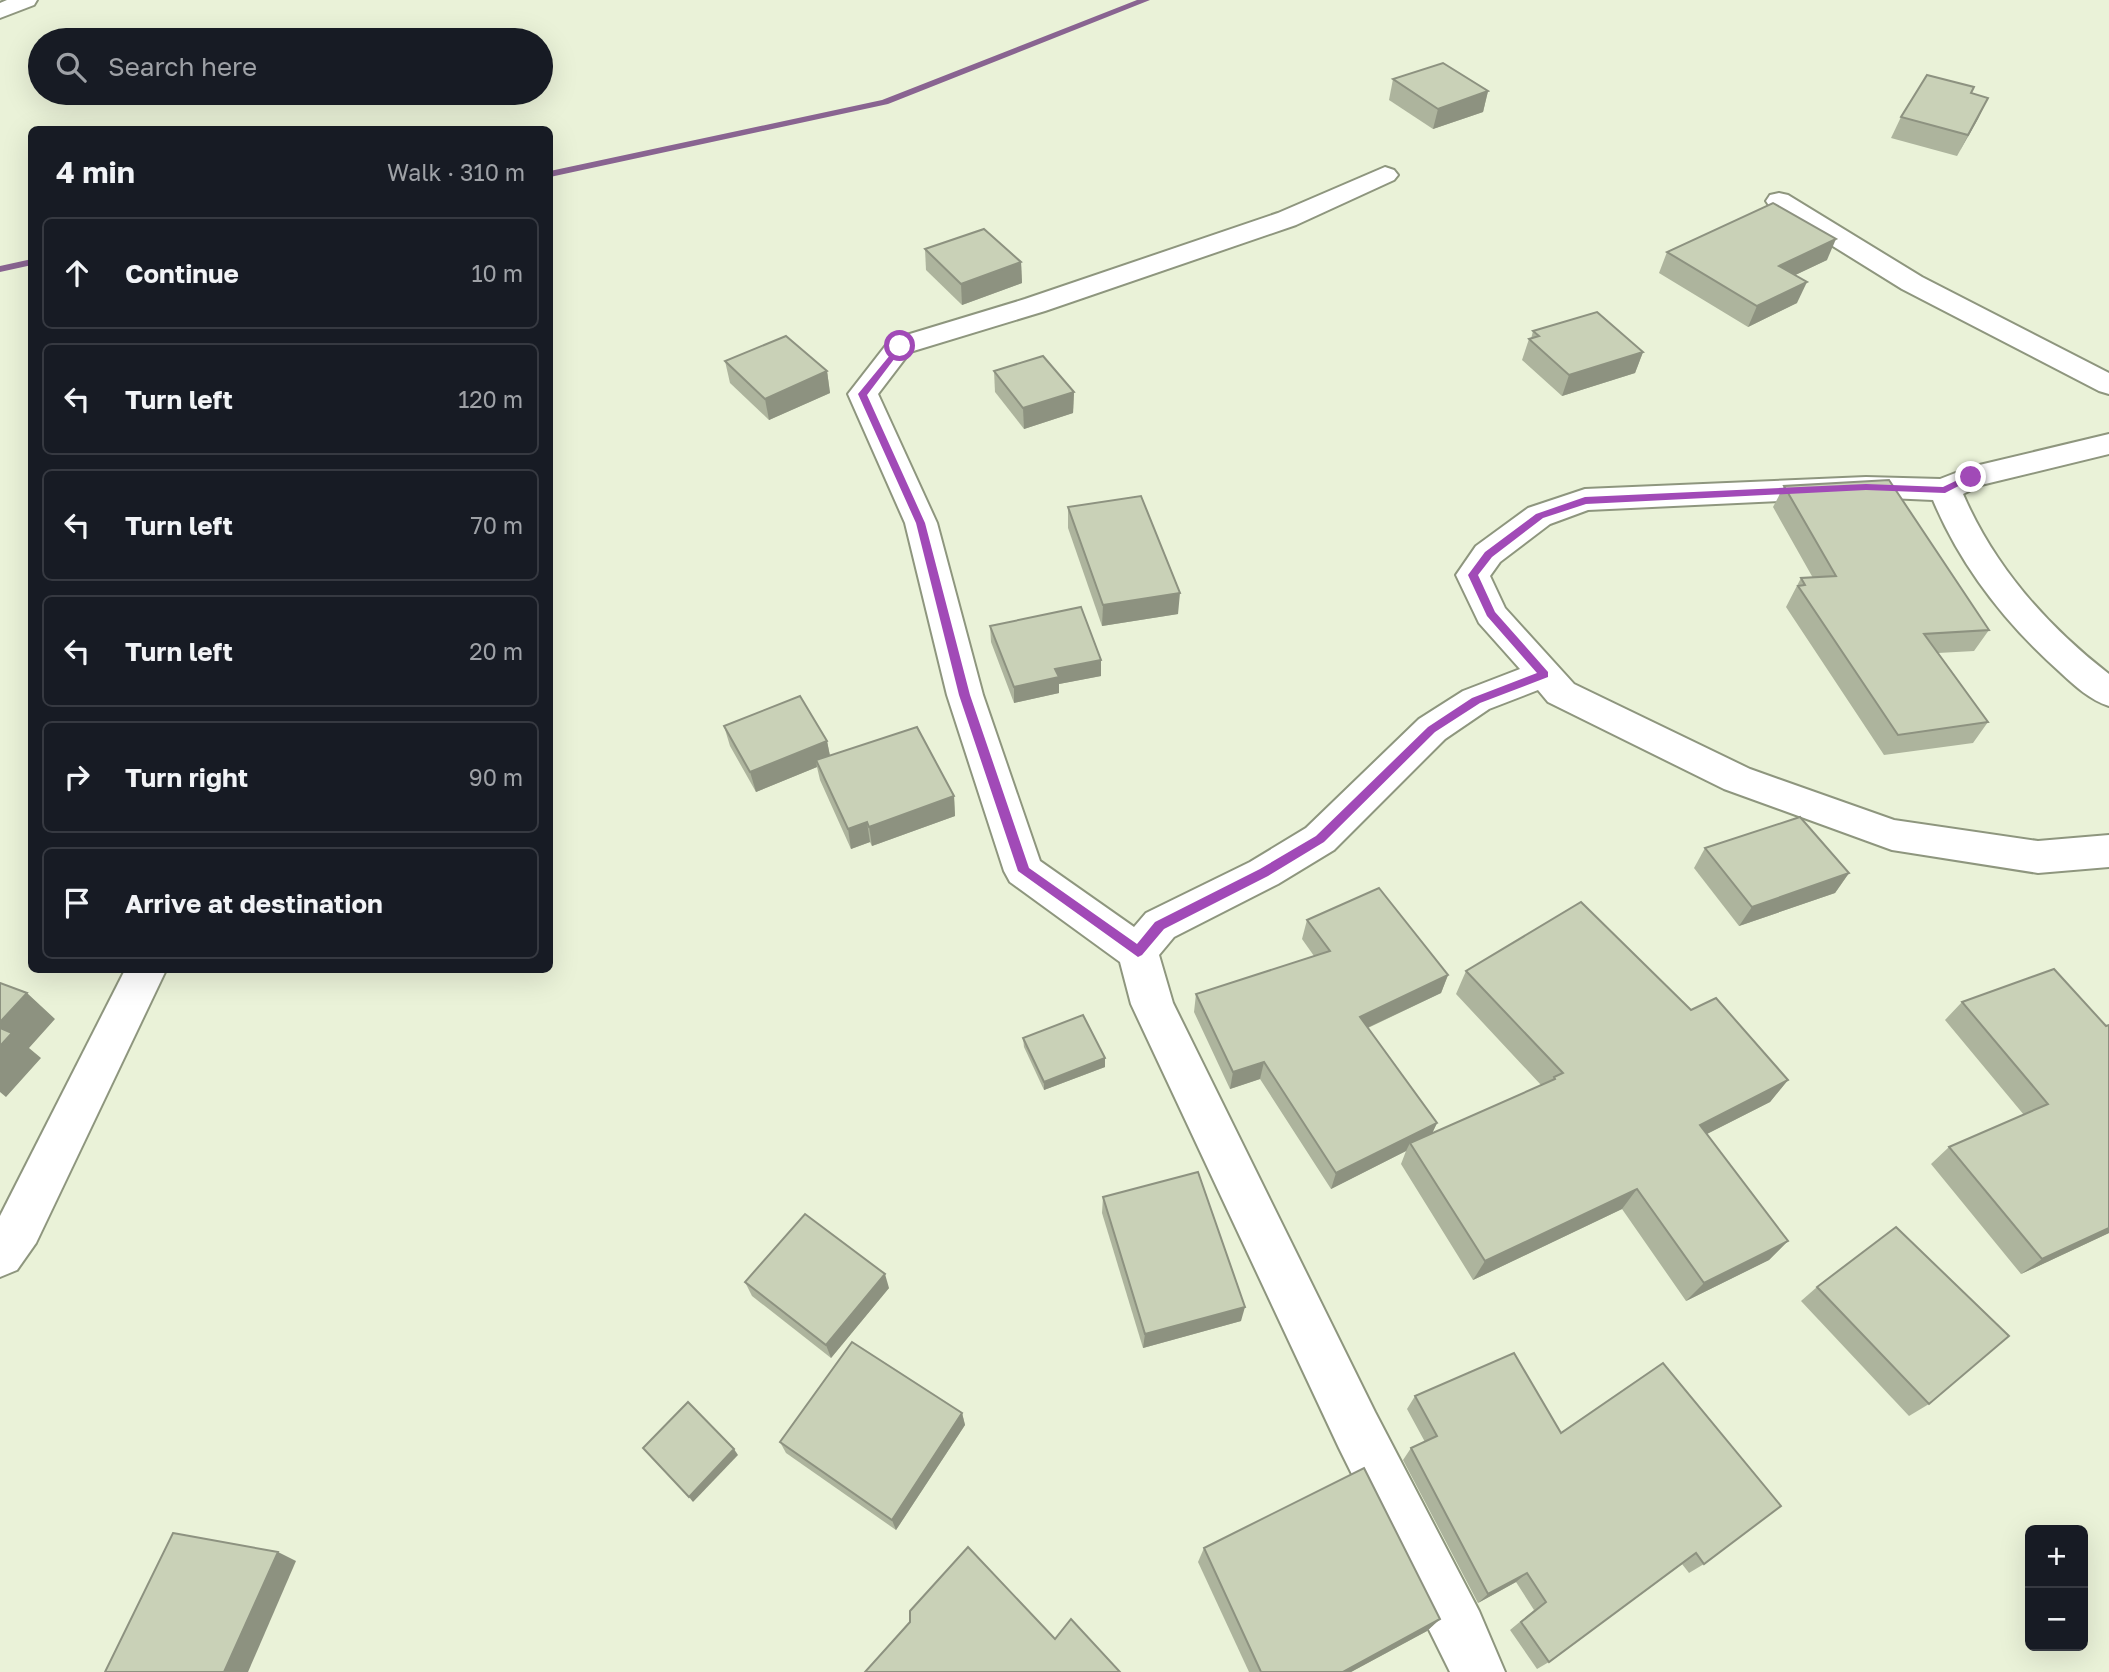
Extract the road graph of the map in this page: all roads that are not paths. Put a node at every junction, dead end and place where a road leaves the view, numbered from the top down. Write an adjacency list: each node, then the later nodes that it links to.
1 (26, 0): 2 (street)
2 (0, 10)
3 (1385, 176): 11 (street)
4 (1779, 201): 5 (street)
5 (2109, 385)
6 (2109, 444): 7 (street)
7 (1945, 490): 8 (street); 9 (street)
8 (1544, 674): 10 (street); 11 (street)
9 (2109, 693)
10 (2109, 851)
11 (1138, 951): 14 (street)
12 (144, 973): 13 (street)
13 (0, 1254)
14 (1478, 1672)

